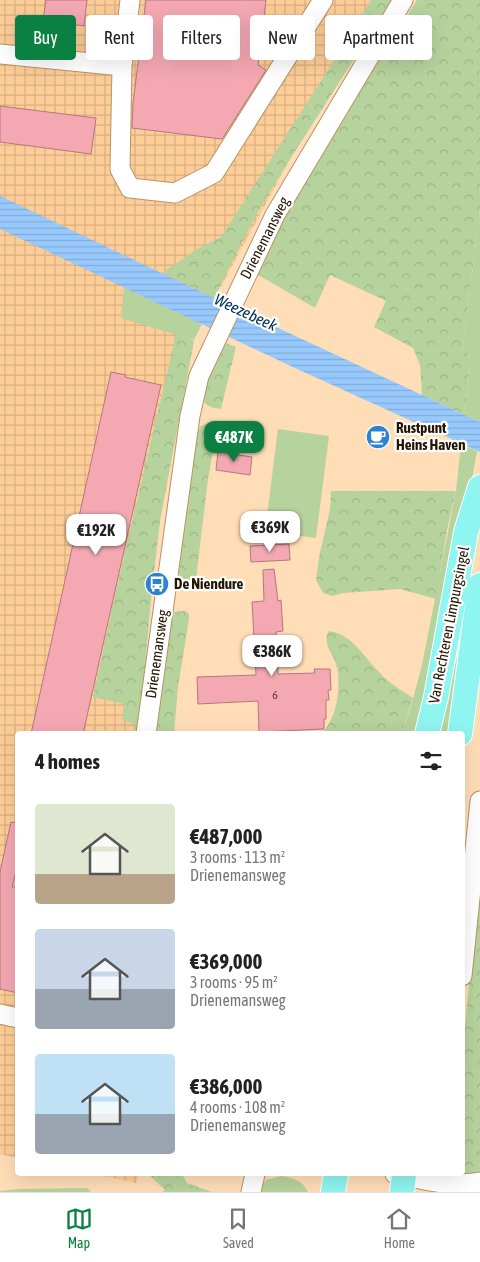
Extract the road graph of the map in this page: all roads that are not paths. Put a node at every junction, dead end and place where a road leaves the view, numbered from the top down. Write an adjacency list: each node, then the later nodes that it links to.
1 (130, 0): 5 (street)
2 (323, 0): 5 (street)
3 (403, 0): 8 (street, Drienemansweg)
4 (0, 54): 5 (street)
5 (122, 66)
6 (480, 487): 9 (main road, Van Rechteren Limpurgsingel)
7 (480, 585): 10 (main road, Van Rechteren Limpurgsingel)
8 (146, 731)
9 (428, 731)
10 (460, 731)
11 (480, 801): 12 (street)
12 (465, 947)
13 (0, 1014): 14 (street)
14 (15, 1017)
15 (255, 1176): 20 (street)
16 (336, 1176): 21 (main road)
17 (401, 1179): 19 (street)
18 (480, 1182): 19 (street)
19 (448, 1183)
20 (252, 1192)
21 (334, 1192)

